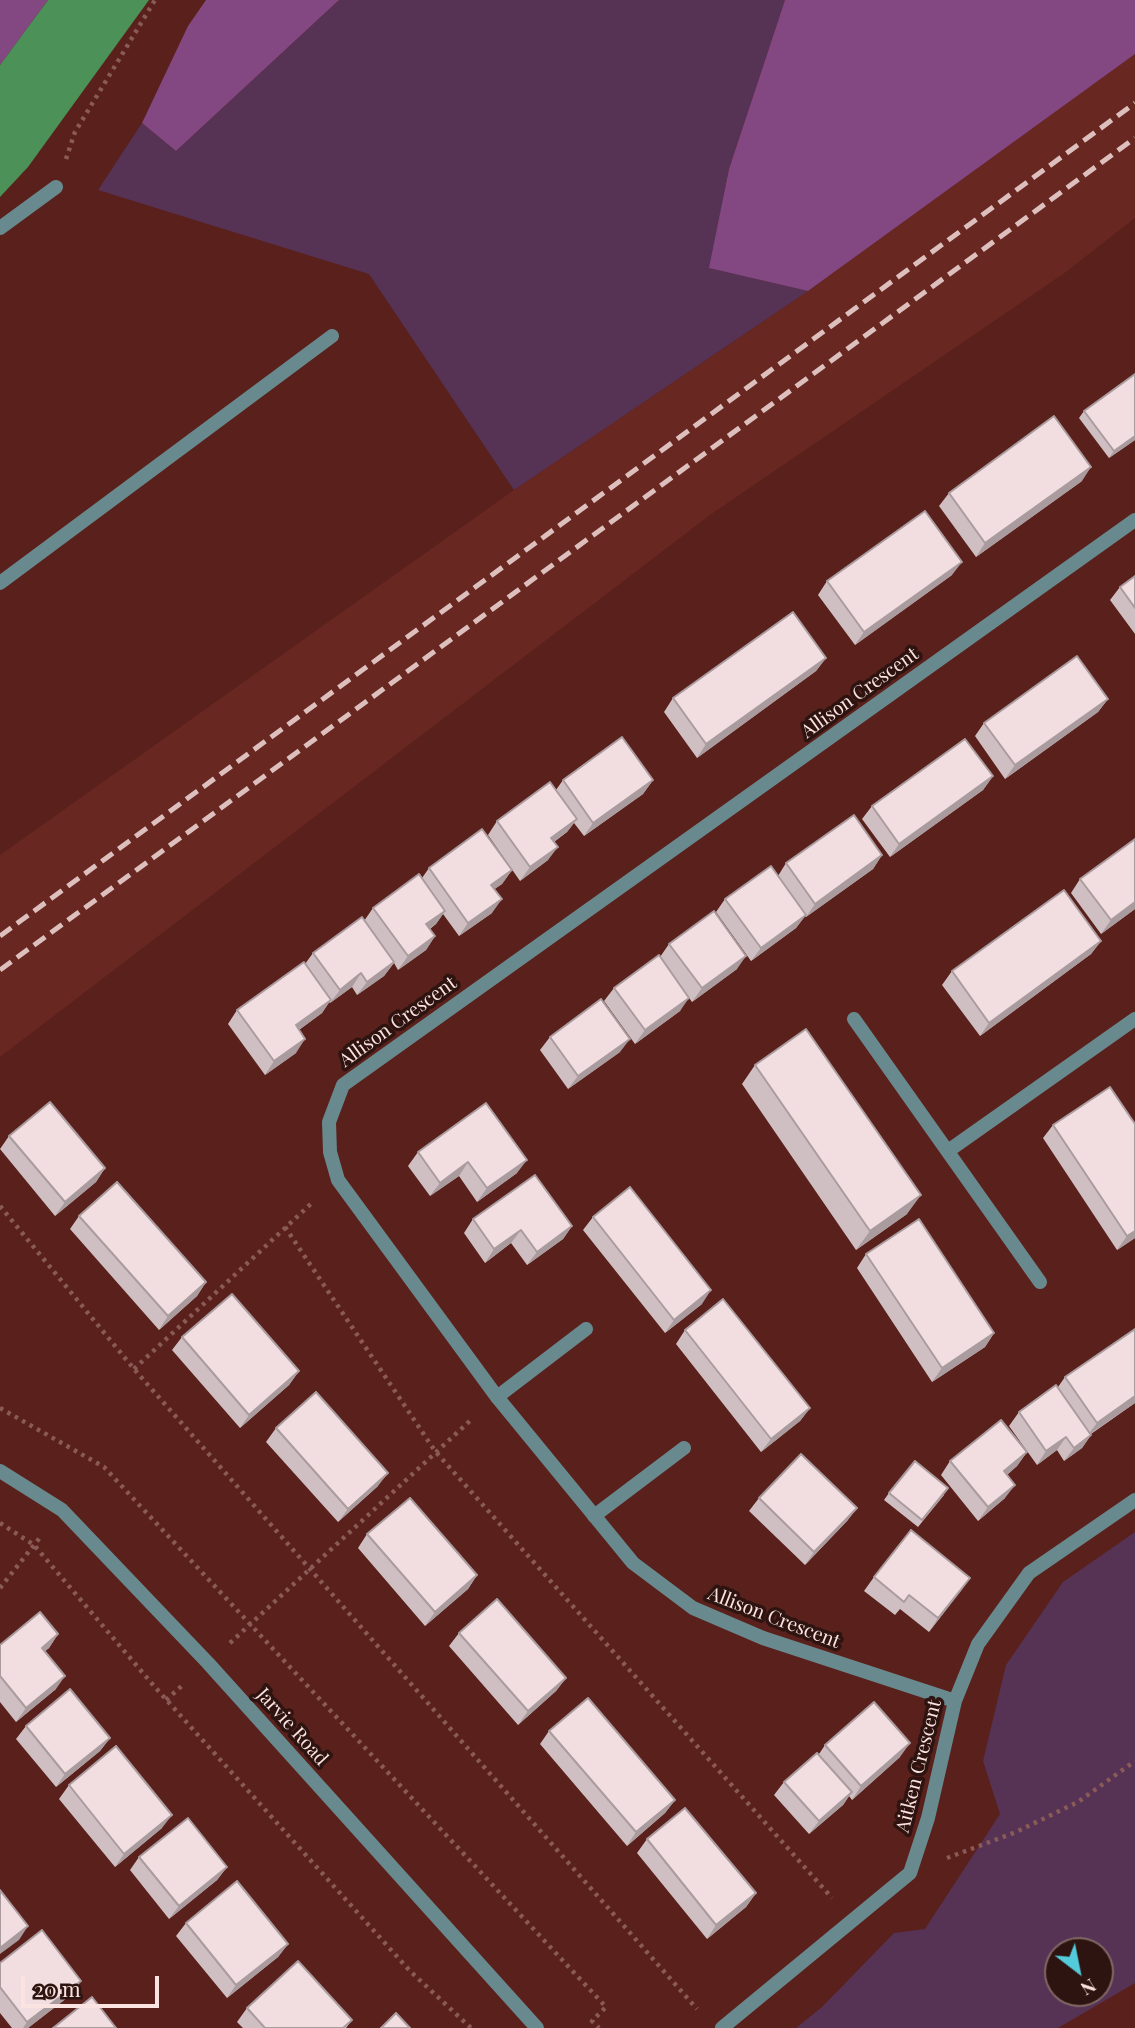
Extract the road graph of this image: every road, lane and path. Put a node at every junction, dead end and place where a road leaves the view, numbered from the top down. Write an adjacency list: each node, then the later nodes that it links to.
1 (155, 0): 2 (path)
2 (56, 187): 3 (street)
3 (0, 228)
4 (332, 336): 6 (street)
5 (1135, 520): 10 (street, Allison Crescent)
6 (0, 583)
7 (854, 1019): 9 (street)
8 (1135, 1019): 9 (street)
9 (948, 1151): 13 (street)
10 (338, 1180): 12 (path); 16 (street, Allison Crescent)
11 (0, 1206): 15 (path)
12 (285, 1227): 15 (path); 19 (path)
13 (1040, 1282)
14 (586, 1329): 16 (street)
15 (134, 1368): 26 (path)
16 (497, 1397): 19 (path); 23 (street, Allison Crescent)
17 (0, 1408): 28 (path)
18 (684, 1448): 23 (street)
19 (435, 1451): 26 (path); 34 (path)
20 (0, 1471): 22 (street, Jarvie Road)
21 (1135, 1500): 31 (street, Aitken Crescent)
22 (62, 1510): 25 (path); 29 (street, Jarvie Road)
23 (594, 1516): 31 (street, Allison Crescent)
24 (0, 1523): 25 (path)
25 (34, 1545): 27 (path); 30 (path)
26 (312, 1569): 28 (path); 35 (path)
27 (0, 1588)
28 (249, 1626): 29 (path); 38 (path)
29 (208, 1663): 30 (path); 37 (street, Jarvie Road)
30 (166, 1700): 36 (path)
31 (954, 1701): 33 (street, Aitken Crescent)
32 (1135, 1761): 33 (path)
33 (910, 1872): 34 (street)
34 (852, 1920): 39 (street)
35 (705, 2018)
36 (471, 2028)
37 (537, 2028)
38 (599, 2028)
39 (722, 2028)

